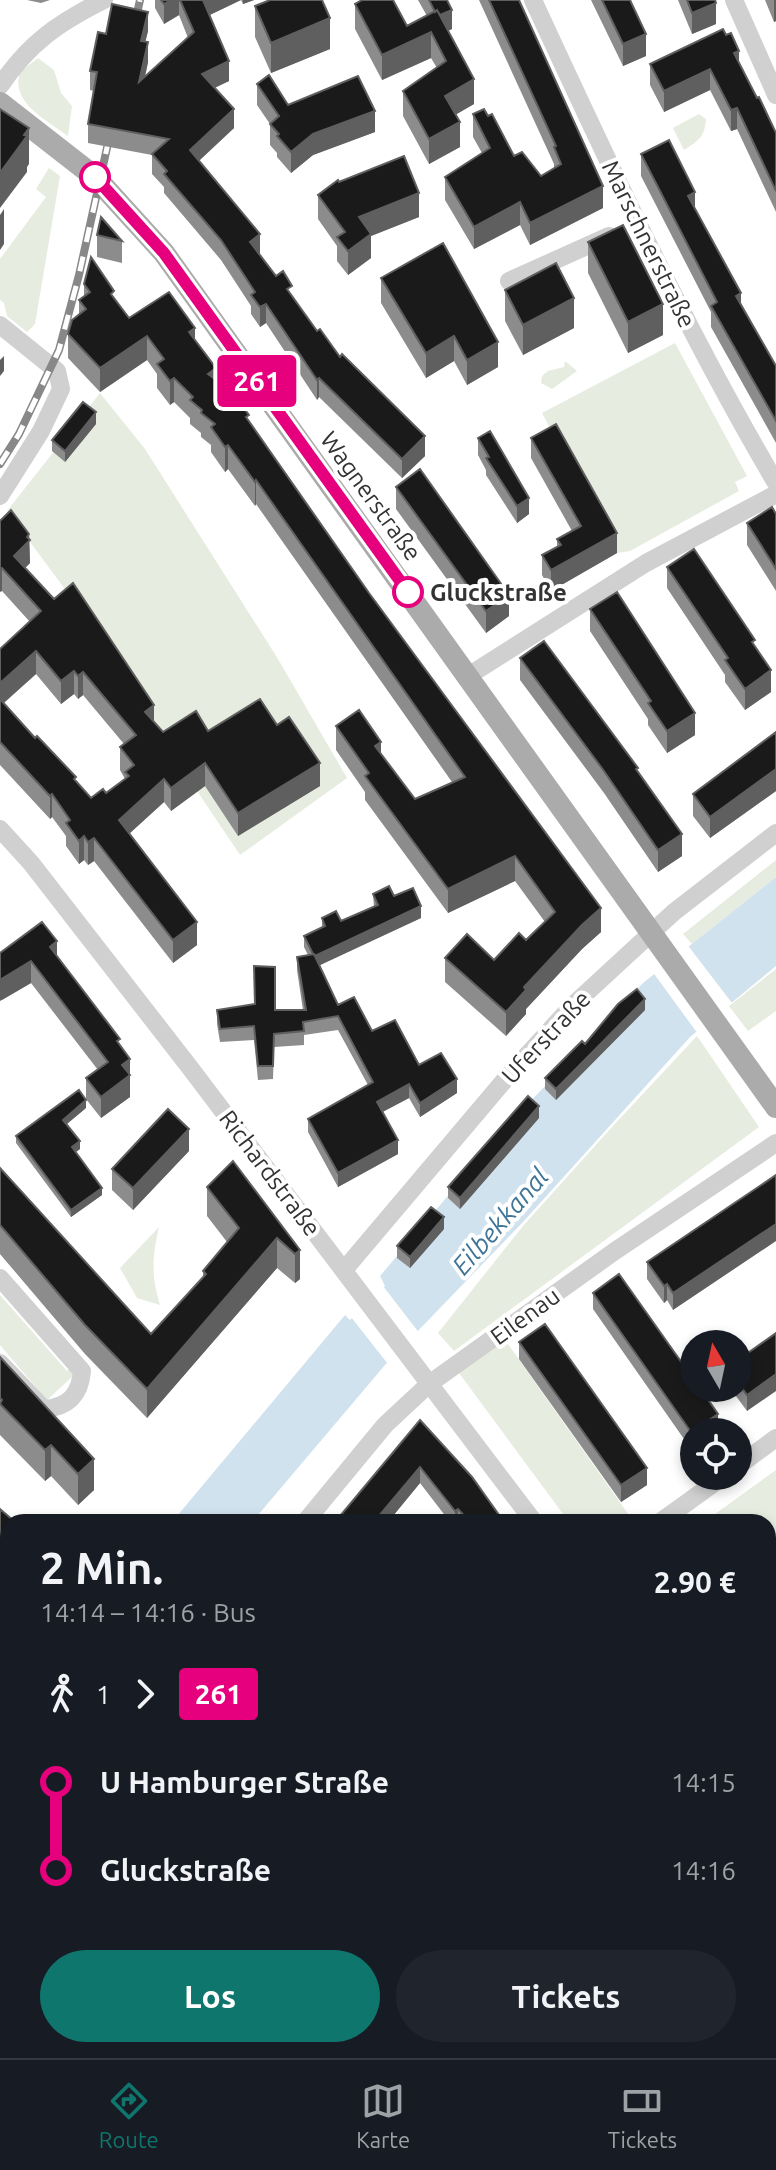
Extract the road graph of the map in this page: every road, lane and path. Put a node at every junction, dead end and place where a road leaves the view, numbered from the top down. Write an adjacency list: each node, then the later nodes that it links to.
1 (104, 0): 4 (street)
2 (533, 0): 7 (street, Marschnerstraße)
3 (734, 0): 5 (street)
4 (0, 86)
5 (776, 95)
6 (0, 103): 13 (main road, Wagnerstraße)
7 (637, 223): 8 (street); 10 (street, Marschnerstraße)
8 (509, 281)
9 (0, 325): 12 (street)
10 (776, 483)
11 (776, 494): 13 (street)
12 (0, 496)
13 (468, 676): 16 (main road, Wagnerstraße)
14 (0, 829): 19 (street, Richardstraße)
15 (776, 833): 16 (street, Uferstraße)
16 (653, 932): 17 (main road, Wagnerstraße); 19 (street, Uferstraße)
17 (776, 1107)
18 (776, 1143): 22 (street, Eilenau)
19 (344, 1270): 22 (street, Richardstraße)
20 (0, 1278): 21 (street)
21 (0, 1363)
22 (429, 1384): 26 (street, Eilenau); 27 (street, Richardstraße)
23 (776, 1438): 24 (street)
24 (752, 1456)
25 (705, 1490): 28 (street)
26 (312, 1514)
27 (528, 1514)
28 (671, 1514)

